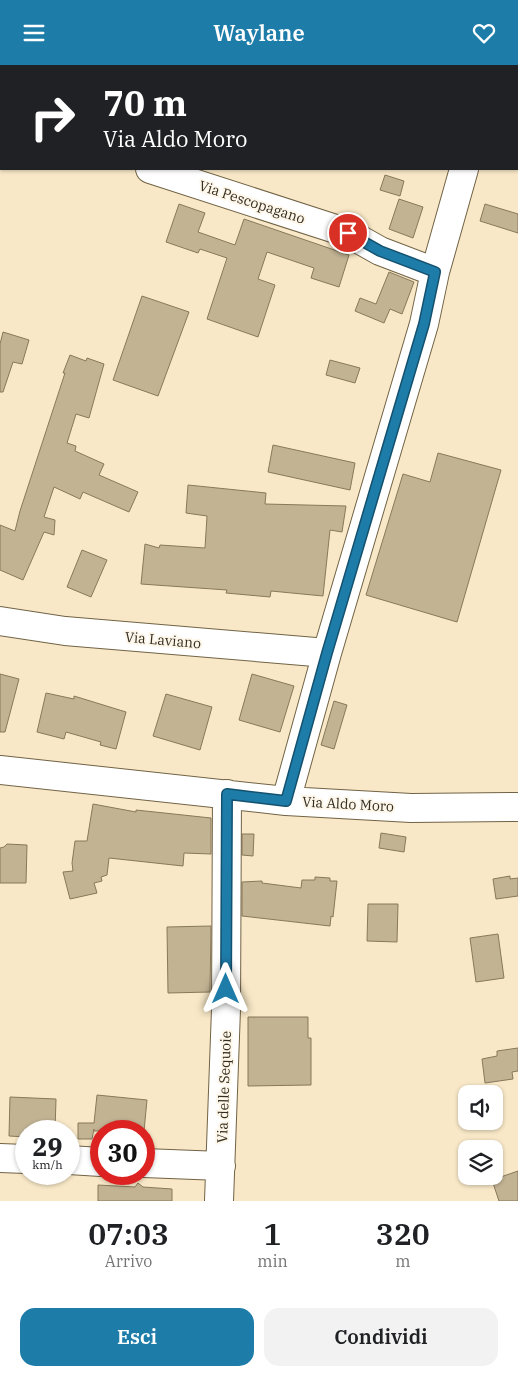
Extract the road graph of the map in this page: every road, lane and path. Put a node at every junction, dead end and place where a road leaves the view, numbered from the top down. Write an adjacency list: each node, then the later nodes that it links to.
1 (153, 170): 3 (street, Via Pescopagano)
2 (464, 170): 3 (street)
3 (435, 272): 5 (street)
4 (0, 621): 5 (street, Via Laviano)
5 (327, 653): 8 (street)
6 (0, 770): 7 (street, Via Aldo Moro)
7 (227, 794): 8 (street, Via Aldo Moro); 13 (street, Via delle Sequoie)
8 (286, 801): 9 (street, Via Aldo Moro)
9 (518, 807)
10 (0, 1158): 11 (street)
11 (15, 1159)
12 (155, 1163): 13 (street)
13 (221, 1166): 14 (street, Via delle Sequoie)
14 (220, 1201)

